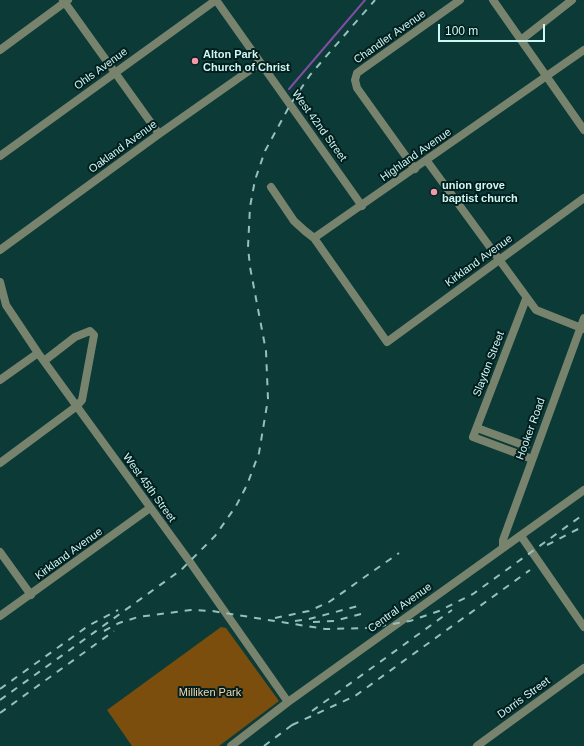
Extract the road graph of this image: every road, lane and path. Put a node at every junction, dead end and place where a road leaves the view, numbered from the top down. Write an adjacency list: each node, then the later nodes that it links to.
1 (216, 0): 9 (street, West 42nd Street); 10 (street, Ohls Avenue)
2 (460, 0): 16 (street, Chandler Avenue)
3 (493, 0): 6 (street)
4 (572, 0): 6 (street)
5 (65, 1): 7 (street); 10 (street)
6 (521, 40): 11 (street)
7 (0, 50)
8 (584, 50): 11 (street, Highland Avenue)
9 (260, 63): 13 (street, Oakland Avenue); 19 (street, West 42nd Street)
10 (114, 72): 13 (street); 14 (street, Ohls Avenue)
11 (546, 76): 12 (street); 15 (street, Highland Avenue)
12 (584, 130)
13 (159, 134): 21 (street, Oakland Avenue)
14 (0, 156)
15 (427, 161): 16 (street, Highland Avenue); 22 (street)
16 (415, 169): 19 (street, Highland Avenue)
17 (271, 187): 20 (street)
18 (584, 198): 22 (street, Kirkland Avenue)
19 (362, 206): 20 (street, Highland Avenue)
20 (314, 238): 22 (street, Kirkland Avenue)
21 (0, 250)
22 (500, 260): 24 (street)
23 (0, 282): 27 (street, West 45th Street)
24 (526, 299): 26 (street); 31 (street, Slayton Street)
25 (584, 318): 26 (street, Hooker Road)
26 (582, 328): 33 (street, Hooker Road)
27 (38, 353): 28 (street, West 45th Street); 29 (street)
28 (44, 361): 30 (street, West 45th Street); 30 (street)
29 (0, 380)
30 (77, 406): 34 (street); 36 (street, West 45th Street)
31 (477, 428): 32 (street); 33 (street, Slayton Street)
32 (526, 446)
33 (532, 459): 38 (street, Hooker Road)
34 (0, 463)
35 (584, 490): 37 (street, Central Avenue)
36 (150, 508): 40 (street, Kirkland Avenue); 44 (street, West 45th Street)
37 (521, 536): 38 (street, Central Avenue); 42 (street)
38 (503, 548): 44 (street, Central Avenue)
39 (0, 552): 40 (street)
40 (31, 595): 41 (street, Kirkland Avenue)
41 (0, 616)
42 (584, 627)
43 (584, 668): 46 (street, Dorris Street)
44 (288, 702): 45 (street, Central Avenue)
45 (231, 746)
46 (477, 746)

